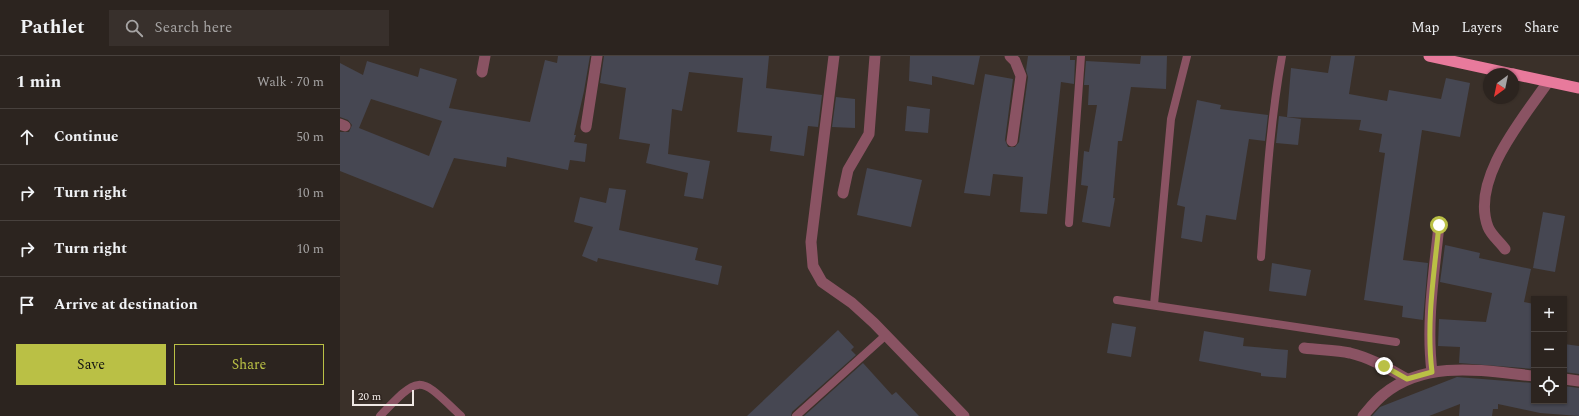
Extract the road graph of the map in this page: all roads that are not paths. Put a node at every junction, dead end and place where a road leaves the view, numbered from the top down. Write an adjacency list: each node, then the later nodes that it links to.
1 (484, 56): 11 (street)
2 (597, 56): 15 (street)
3 (834, 56): 24 (street)
4 (875, 56): 17 (street)
5 (1010, 56): 16 (street)
6 (1080, 56): 18 (lane)
7 (1187, 56): 23 (lane)
8 (1282, 56): 21 (lane)
9 (1429, 56): 10 (highway)
10 (1484, 68)
11 (482, 72)
12 (1519, 76): 13 (highway)
13 (1548, 82): 14 (highway); 20 (street)
14 (1579, 88)
15 (586, 127)
16 (1012, 141)
17 (843, 193)
18 (1069, 223)
19 (1439, 225): 27 (street)
20 (1505, 249)
21 (1261, 257)
22 (1117, 300): 23 (lane)
23 (1154, 305): 25 (lane)
24 (886, 336): 34 (lane); 35 (street)
25 (1396, 342)
26 (1304, 348): 29 (street)
27 (1432, 372): 28 (street); 29 (street)
28 (1531, 376)
29 (1407, 379): 36 (street)
30 (1567, 379): 31 (street)
31 (1579, 381)
32 (380, 416): 33 (lane)
33 (461, 416)
34 (796, 416)
35 (964, 416)
36 (1363, 416)

